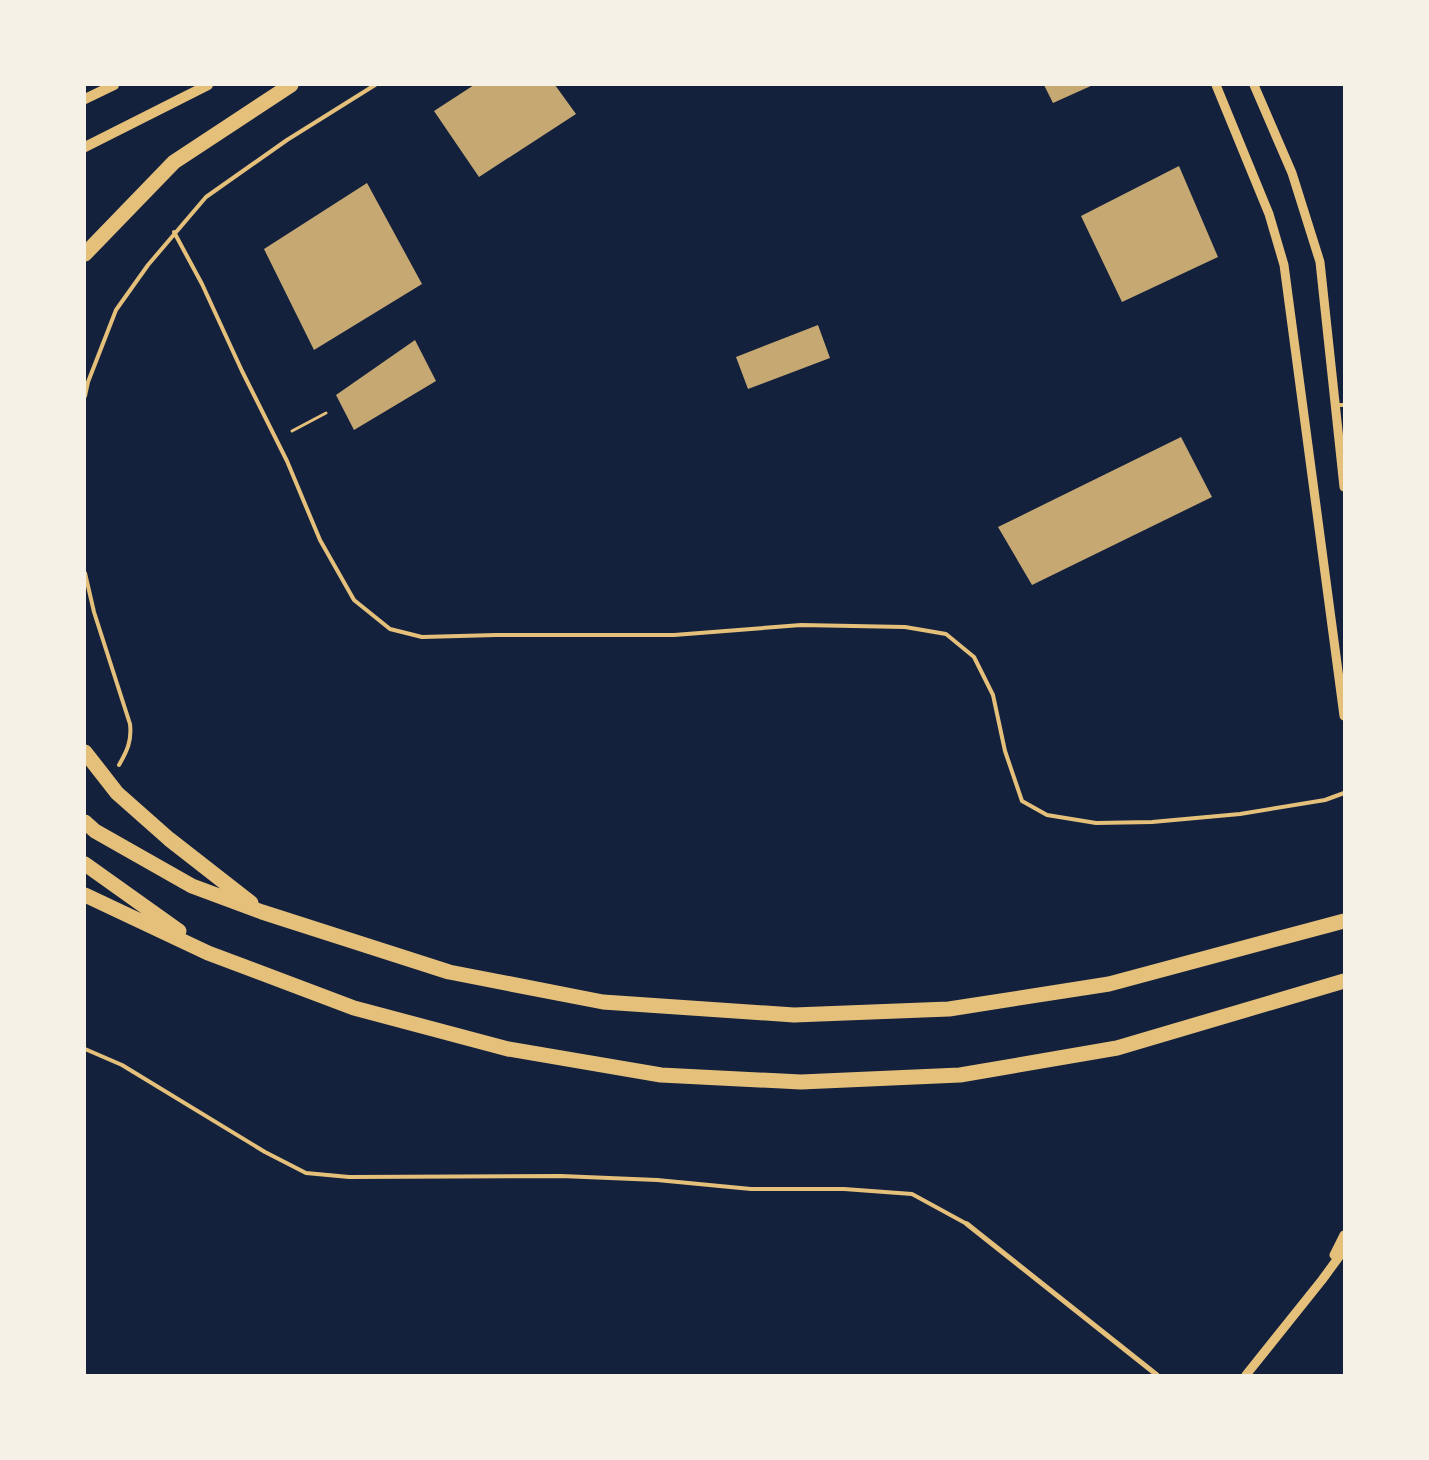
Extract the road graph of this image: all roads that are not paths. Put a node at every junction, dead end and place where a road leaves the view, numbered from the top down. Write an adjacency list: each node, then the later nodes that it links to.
1 (114, 85): 7 (main road)
2 (208, 85): 8 (main road)
3 (291, 85): 10 (highway)
4 (375, 85): 9 (lane)
5 (1216, 85): 15 (street)
6 (1254, 85): 12 (street)
7 (85, 99)
8 (85, 147)
9 (174, 232): 11 (lane); 18 (lane)
10 (85, 254)
11 (85, 396)
12 (1340, 405): 13 (street)
13 (1344, 487)
14 (85, 573): 17 (lane)
15 (1344, 716)
16 (85, 752): 22 (highway)
17 (119, 765)
18 (1344, 793)
19 (85, 822): 22 (highway)
20 (85, 864): 24 (highway)
21 (85, 895): 24 (highway)
22 (262, 912): 23 (highway)
23 (1344, 921)
24 (208, 953): 25 (highway)
25 (1344, 981)
26 (85, 1049): 27 (lane)
27 (967, 1224): 31 (street)
28 (1344, 1236): 30 (street)
29 (1344, 1250): 30 (street)
30 (1322, 1280): 32 (street)
31 (1157, 1375)
32 (1246, 1375)

